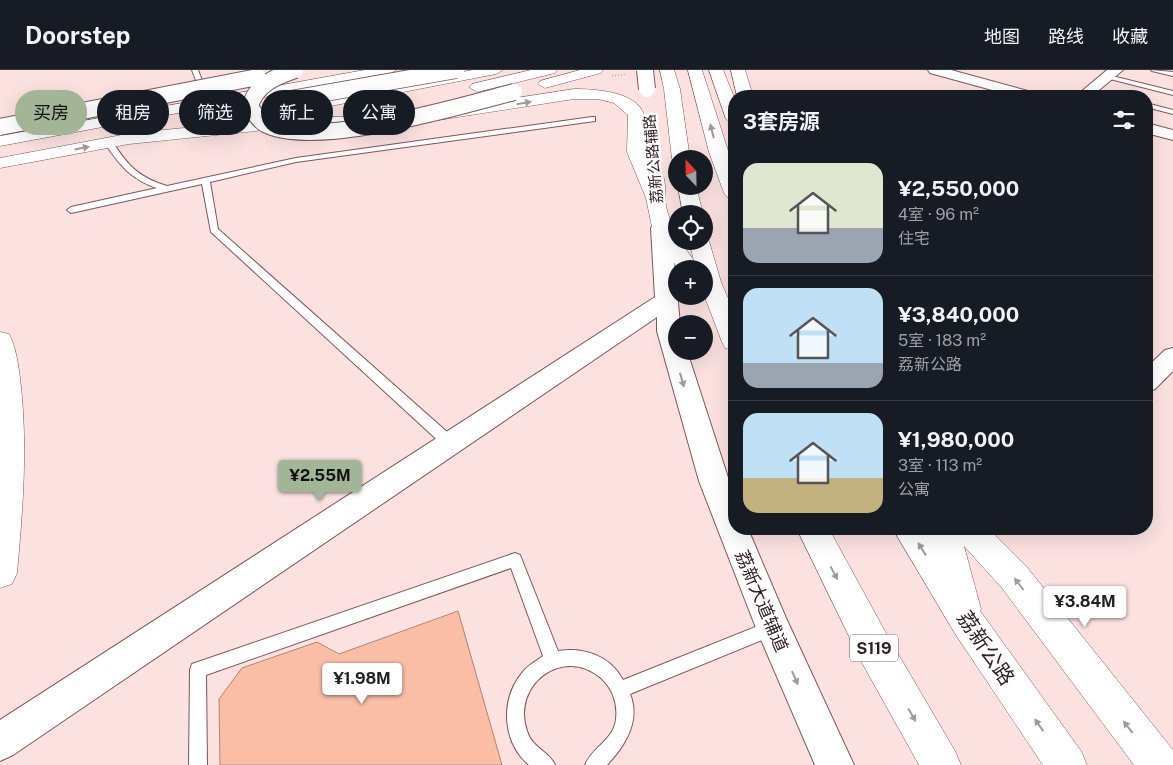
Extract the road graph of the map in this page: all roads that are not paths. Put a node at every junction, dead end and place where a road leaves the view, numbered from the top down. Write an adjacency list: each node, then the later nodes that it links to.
1 (195, 70): 18 (lane)
2 (295, 70): 8 (main road, bridge); 35 (main road, bridge)
3 (350, 70): 23 (main road)
4 (389, 70): 24 (main road)
5 (456, 70): 41 (main road, bridge)
6 (496, 70): 38 (main road)
7 (550, 70): 25 (main road)
8 (596, 70)
9 (645, 70): 26 (main road, 荔新公路辅路, bridge)
10 (667, 70): 43 (main road)
11 (695, 70): 47 (main road, one-way to 11)
12 (716, 70): 27 (main road)
13 (738, 70): 19 (main road)
14 (935, 70): 20 (street)
15 (1154, 70): 17 (lane)
16 (1112, 73): 21 (street); 22 (lane)
17 (1173, 74)
18 (203, 90)
19 (743, 90)
20 (1008, 90)
21 (1091, 90)
22 (1173, 93)
23 (251, 94)
24 (251, 94)
25 (419, 100)
26 (654, 102): 42 (main road); 50 (main road, 荔新公路辅路)
27 (728, 103)
28 (179, 105): 35 (main road)
29 (179, 107): 39 (main road)
30 (1153, 107): 31 (lane)
31 (1173, 112)
32 (592, 119): 48 (lane)
33 (333, 122): 50 (main road, one-way to 50)
34 (261, 125): 38 (main road)
35 (0, 129)
36 (1153, 130): 37 (street)
37 (1173, 135)
38 (130, 139): 40 (main road)
39 (0, 141)
40 (109, 143): 44 (main road, one-way to 40); 49 (lane)
41 (0, 145)
42 (678, 150)
43 (679, 150)
44 (47, 154): 45 (main road); 46 (main road)
45 (0, 163)
46 (0, 172)
47 (728, 178)
48 (205, 179): 49 (lane); 62 (lane)
49 (166, 188): 51 (lane)
50 (654, 196): 52 (main road, 荔新公路辅路)
51 (71, 210)
52 (661, 228): 54 (main road, 荔新公路辅路); 55 (street, 荔新大道辅道)
53 (701, 250): 57 (main road)
54 (684, 260)
55 (666, 300): 62 (street); 63 (street, 荔新大道辅道, one-way to 63)
56 (713, 303): 58 (main road)
57 (728, 325)
58 (728, 327)
59 (0, 340): 69 (main road)
60 (1173, 356): 61 (street)
61 (1153, 376)
62 (450, 443): 74 (street)
63 (728, 518)
64 (735, 535): 71 (street, 荔新大道辅道, one-way to 71)
65 (816, 535): 79 (main road, S119, one-way to 79)
66 (913, 535): 70 (main road, 荔新公路, one-way to 66)
67 (945, 535): 70 (main road)
68 (975, 535): 81 (main road, one-way to 68)
69 (0, 573)
70 (966, 620): 80 (main road, 荔新公路, one-way to 70)
71 (772, 628): 73 (lane); 78 (street, 荔新大道辅道, one-way to 78)
72 (553, 660): 73 (lane); 75 (lane); 76 (lane)
73 (621, 689): 77 (lane)
74 (0, 742)
75 (198, 765)
76 (546, 765)
77 (594, 765)
78 (834, 765)
79 (941, 765)
80 (1067, 765)
81 (1159, 765)

